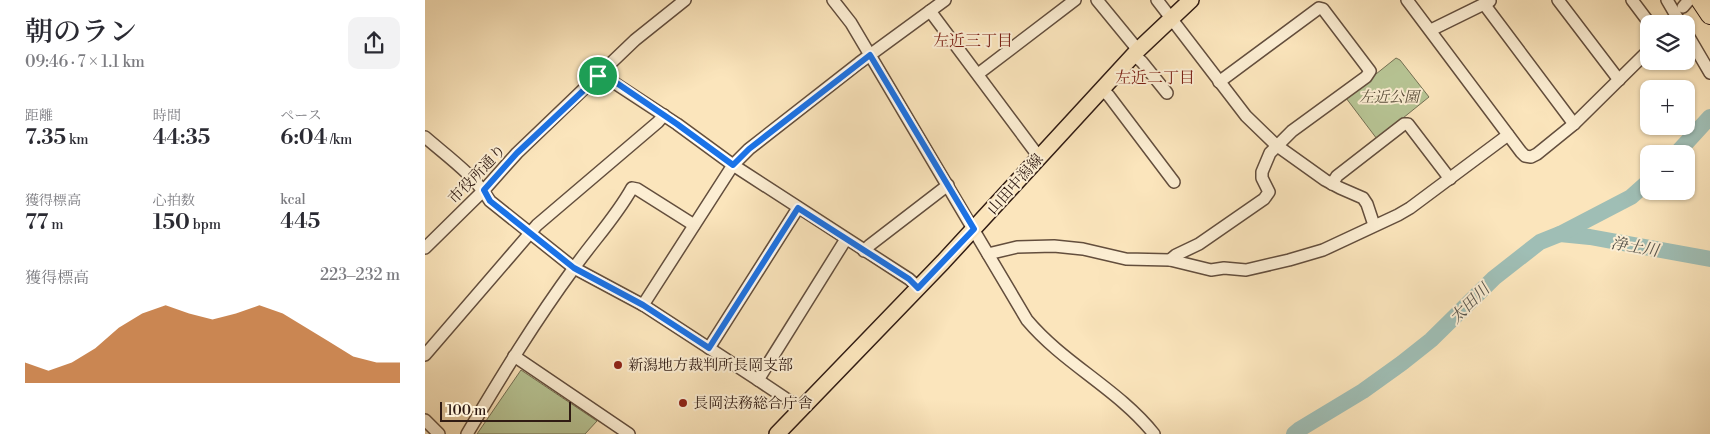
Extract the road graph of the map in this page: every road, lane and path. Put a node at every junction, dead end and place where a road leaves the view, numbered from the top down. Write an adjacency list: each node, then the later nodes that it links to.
1 (685, 0): 24 (street, 市役所通り)
2 (833, 0): 22 (street)
3 (945, 0): 14 (street)
4 (1075, 0): 26 (street)
5 (1097, 0): 21 (street)
6 (1157, 0): 18 (street)
7 (1191, 0): 18 (main road, 山田中潟線)
8 (1407, 0): 19 (street)
9 (1558, 0): 27 (street)
10 (1632, 0): 15 (street)
11 (1667, 0): 16 (street)
12 (1700, 0): 17 (highway)
13 (1488, 2): 19 (street); 32 (street)
14 (930, 11): 22 (street); 26 (street)
15 (1643, 15)
16 (1672, 15)
17 (1710, 15)
18 (1171, 18): 21 (main road, 山田中潟線); 28 (street)
19 (1431, 30): 33 (street)
20 (1695, 47): 25 (street)
21 (1136, 52): 29 (main road, 山田中潟線); 30 (street)
22 (870, 55): 37 (street); 41 (street)
23 (1640, 59): 27 (street)
24 (602, 73): 31 (street); 42 (street, 市役所通り)
25 (1710, 73)
26 (978, 74): 36 (street)
27 (1619, 80): 32 (street)
28 (1219, 82): 35 (street); 35 (street)
29 (1102, 89): 36 (main road, 山田中潟線); 39 (street)
30 (1167, 94)
31 (664, 115): 37 (street); 47 (street)
32 (1574, 124): 33 (street)
33 (1508, 135): 38 (street)
34 (425, 137): 42 (street)
35 (1276, 145): 40 (street); 52 (street)
36 (1039, 157): 46 (main road, 山田中潟線)
37 (733, 165): 43 (street); 44 (street)
38 (1450, 179): 40 (street); 45 (street)
39 (1173, 182)
40 (1332, 184): 45 (street)
41 (948, 186): 46 (street); 50 (street)
42 (484, 190): 47 (street); 49 (street, 市役所通り)
43 (798, 208): 48 (street); 56 (street)
44 (694, 225): 53 (street); 55 (street)
45 (1375, 225): 52 (street)
46 (974, 229): 51 (street); 54 (main road, 山田中潟線)
47 (530, 232): 53 (street); 57 (street)
48 (846, 239): 50 (street); 59 (street)
49 (425, 248)
50 (865, 251): 54 (street)
51 (988, 254): 52 (street); 66 (street)
52 (1170, 260)
53 (574, 268): 55 (street); 58 (street)
54 (918, 288): 60 (main road, 山田中潟線)
55 (643, 305): 56 (street)
56 (709, 348): 59 (street)
57 (425, 355)
58 (514, 356): 63 (street); 64 (street)
59 (758, 380): 60 (street)
60 (800, 410): 65 (main road, 山田中潟線)
61 (425, 420): 62 (street)
62 (439, 434)
63 (467, 434)
64 (629, 434)
65 (777, 434)
66 (1154, 434)

